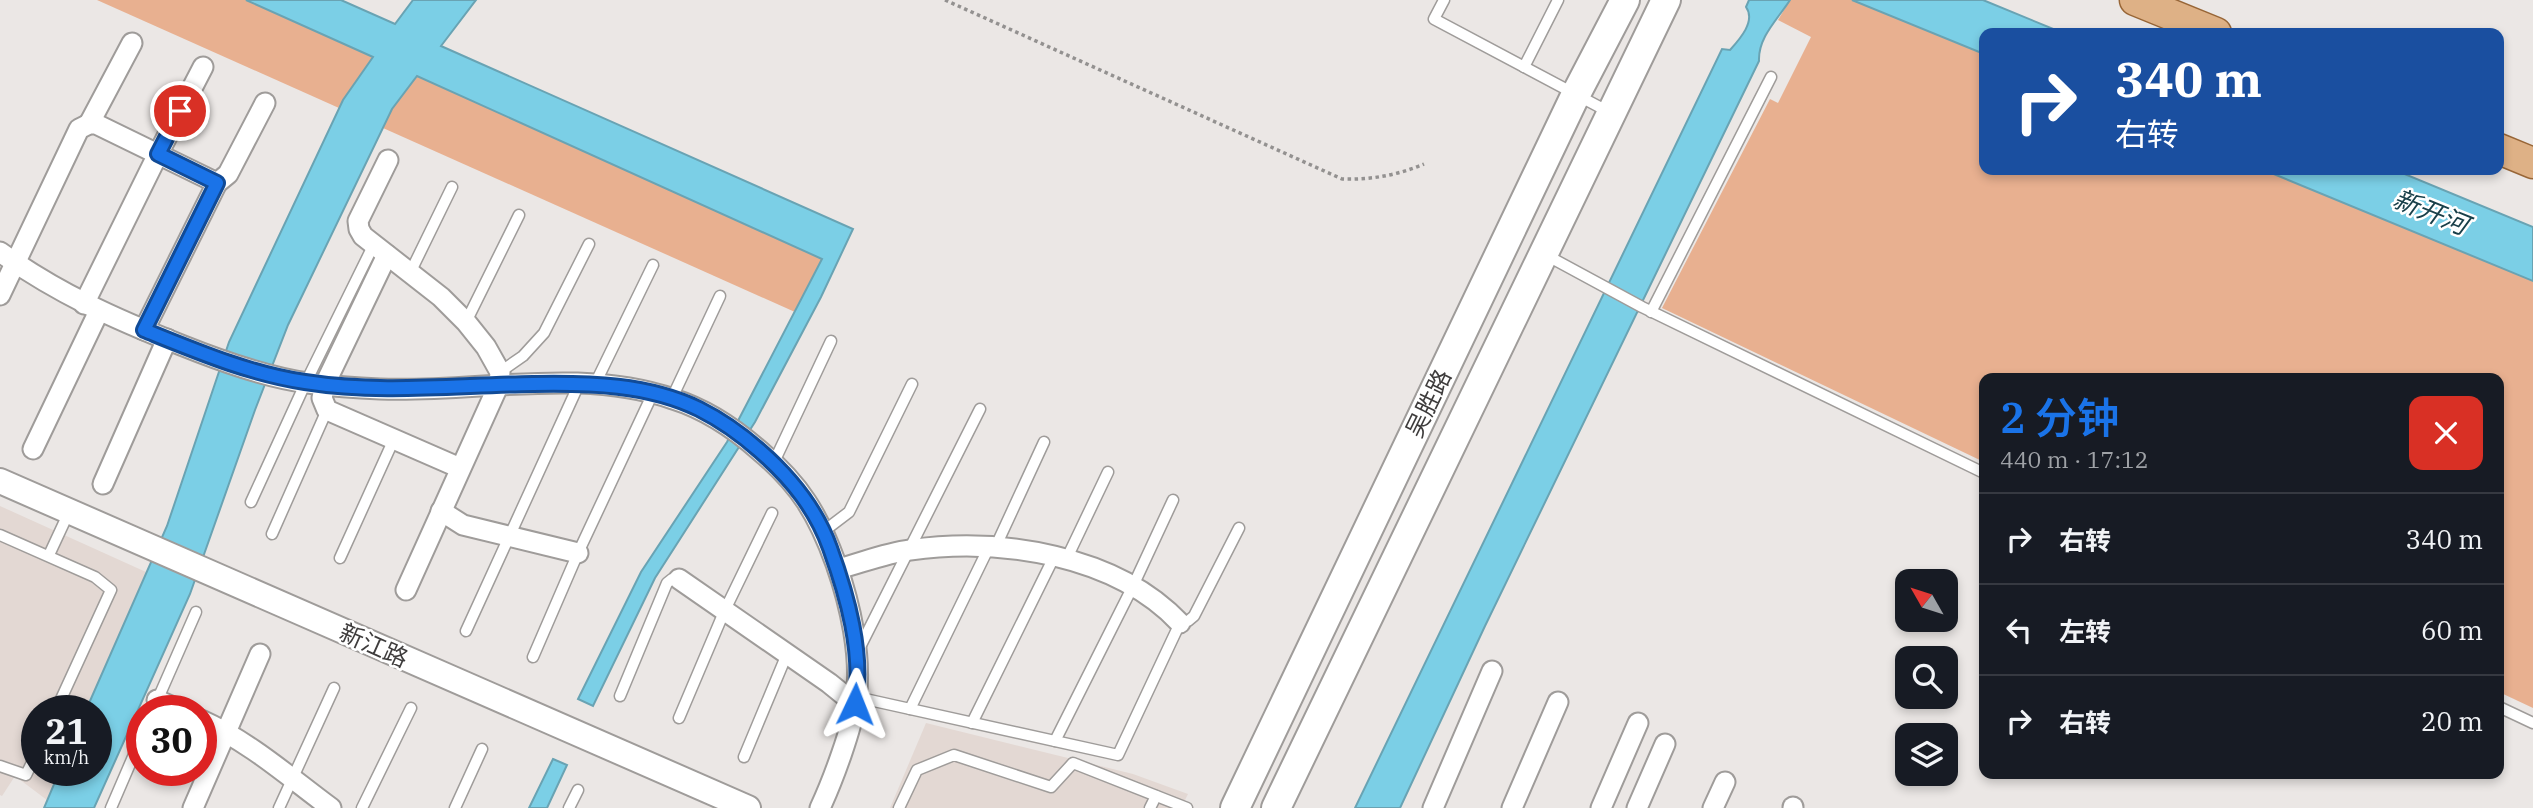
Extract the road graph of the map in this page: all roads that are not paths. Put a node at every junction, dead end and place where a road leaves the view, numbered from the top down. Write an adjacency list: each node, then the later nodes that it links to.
1 (1444, 0): 9 (lane)
2 (1559, 0): 9 (lane)
3 (1625, 0): 11 (main road, 吴胜路)
4 (1667, 0): 13 (main road, 吴胜路)
5 (2135, 0): 6 (main road)
6 (2204, 28)
7 (132, 43): 14 (street)
8 (203, 67): 16 (street)
9 (1524, 67): 11 (lane)
10 (1771, 77): 31 (lane)
11 (1576, 94): 13 (lane); 119 (main road, 吴胜路)
12 (265, 103): 19 (street)
13 (1611, 113): 24 (main road, 吴胜路)
14 (89, 124): 16 (street); 25 (street)
15 (2504, 151): 18 (main road)
16 (158, 154): 19 (street); 30 (street)
17 (388, 160): 23 (street)
18 (2533, 163)
19 (217, 183): 33 (street)
20 (452, 187): 27 (lane)
21 (519, 215): 32 (lane)
22 (589, 244): 36 (lane)
23 (380, 249): 27 (street); 37 (street)
24 (1544, 254): 31 (lane); 120 (main road, 吴胜路)
25 (8, 257): 28 (street); 30 (street)
26 (653, 265): 38 (lane)
27 (410, 273): 32 (street)
28 (0, 295)
29 (720, 296): 40 (lane)
30 (92, 308): 33 (street); 45 (street)
31 (1646, 310): 48 (lane)
32 (466, 322): 36 (street)
33 (144, 330): 34 (street)
34 (167, 339): 37 (street); 51 (street)
35 (831, 341): 46 (lane)
36 (499, 378): 37 (street); 38 (street); 47 (street)
37 (316, 383): 42 (street); 53 (lane)
38 (587, 384): 40 (street); 61 (lane)
39 (912, 384): 58 (lane)
40 (662, 396): 46 (street); 64 (lane)
41 (980, 409): 63 (lane)
42 (327, 410): 43 (street); 59 (lane)
43 (394, 439): 47 (street); 66 (lane)
44 (1044, 442): 62 (lane)
45 (33, 449)
46 (774, 462): 58 (street)
47 (460, 468): 54 (street)
48 (1979, 471)
49 (1108, 472): 67 (lane)
50 (0, 481): 55 (street, 新江路)
51 (103, 484)
52 (1173, 500): 70 (lane)
53 (251, 502)
54 (441, 511): 61 (street); 71 (street)
55 (69, 512): 65 (lane); 114 (street, 新江路)
56 (772, 513): 73 (lane)
57 (1239, 528): 74 (lane)
58 (824, 531): 68 (street)
59 (272, 534)
60 (0, 535): 65 (lane)
61 (509, 537): 64 (street); 75 (lane)
62 (992, 547): 63 (street); 67 (street); 88 (lane)
63 (910, 550): 68 (street); 78 (lane)
64 (578, 553): 79 (lane)
65 (49, 555): 82 (lane)
66 (340, 558)
67 (1060, 558): 70 (street); 91 (lane)
68 (838, 569): 78 (street)
69 (679, 579): 73 (street); 84 (lane)
70 (1133, 586): 74 (street); 96 (lane)
71 (406, 590)
72 (195, 612): 83 (lane)
73 (724, 612): 77 (street); 90 (lane)
74 (1180, 623): 96 (lane)
75 (466, 631)
76 (260, 654): 95 (street)
77 (787, 654): 85 (street); 99 (lane)
78 (856, 655): 85 (street)
79 (533, 657)
80 (1492, 671): 121 (street)
81 (334, 688): 103 (lane)
82 (63, 695)
83 (159, 695)
84 (620, 696)
85 (856, 700): 88 (lane); 115 (street)
86 (1558, 702): 122 (street)
87 (411, 708): 111 (lane)
88 (910, 709): 91 (lane)
89 (2504, 709): 93 (lane)
90 (679, 718)
91 (972, 723): 96 (lane)
92 (1638, 723): 123 (street)
93 (2533, 723)
94 (217, 728): 95 (street)
95 (226, 732): 103 (street); 108 (street)
96 (1055, 741)
97 (1665, 744): 124 (street)
98 (482, 749): 112 (lane)
99 (744, 757)
100 (0, 766): 101 (lane)
101 (21, 773)
102 (126, 773): 107 (lane)
103 (292, 778): 109 (lane); 110 (street)
104 (1725, 782): 125 (street)
105 (578, 790): 113 (lane)
106 (1156, 796): 116 (lane); 117 (lane); 118 (lane)
107 (111, 808)
108 (193, 808)
109 (279, 808)
110 (331, 808)
111 (362, 808)
112 (455, 808)
113 (569, 808)
114 (748, 808)
115 (820, 808)
116 (900, 808)
117 (1150, 808)
118 (1187, 808)
119 (1235, 808)
120 (1276, 808)
121 (1433, 808)
122 (1512, 808)
123 (1601, 808)
124 (1637, 808)
125 (1713, 808)

